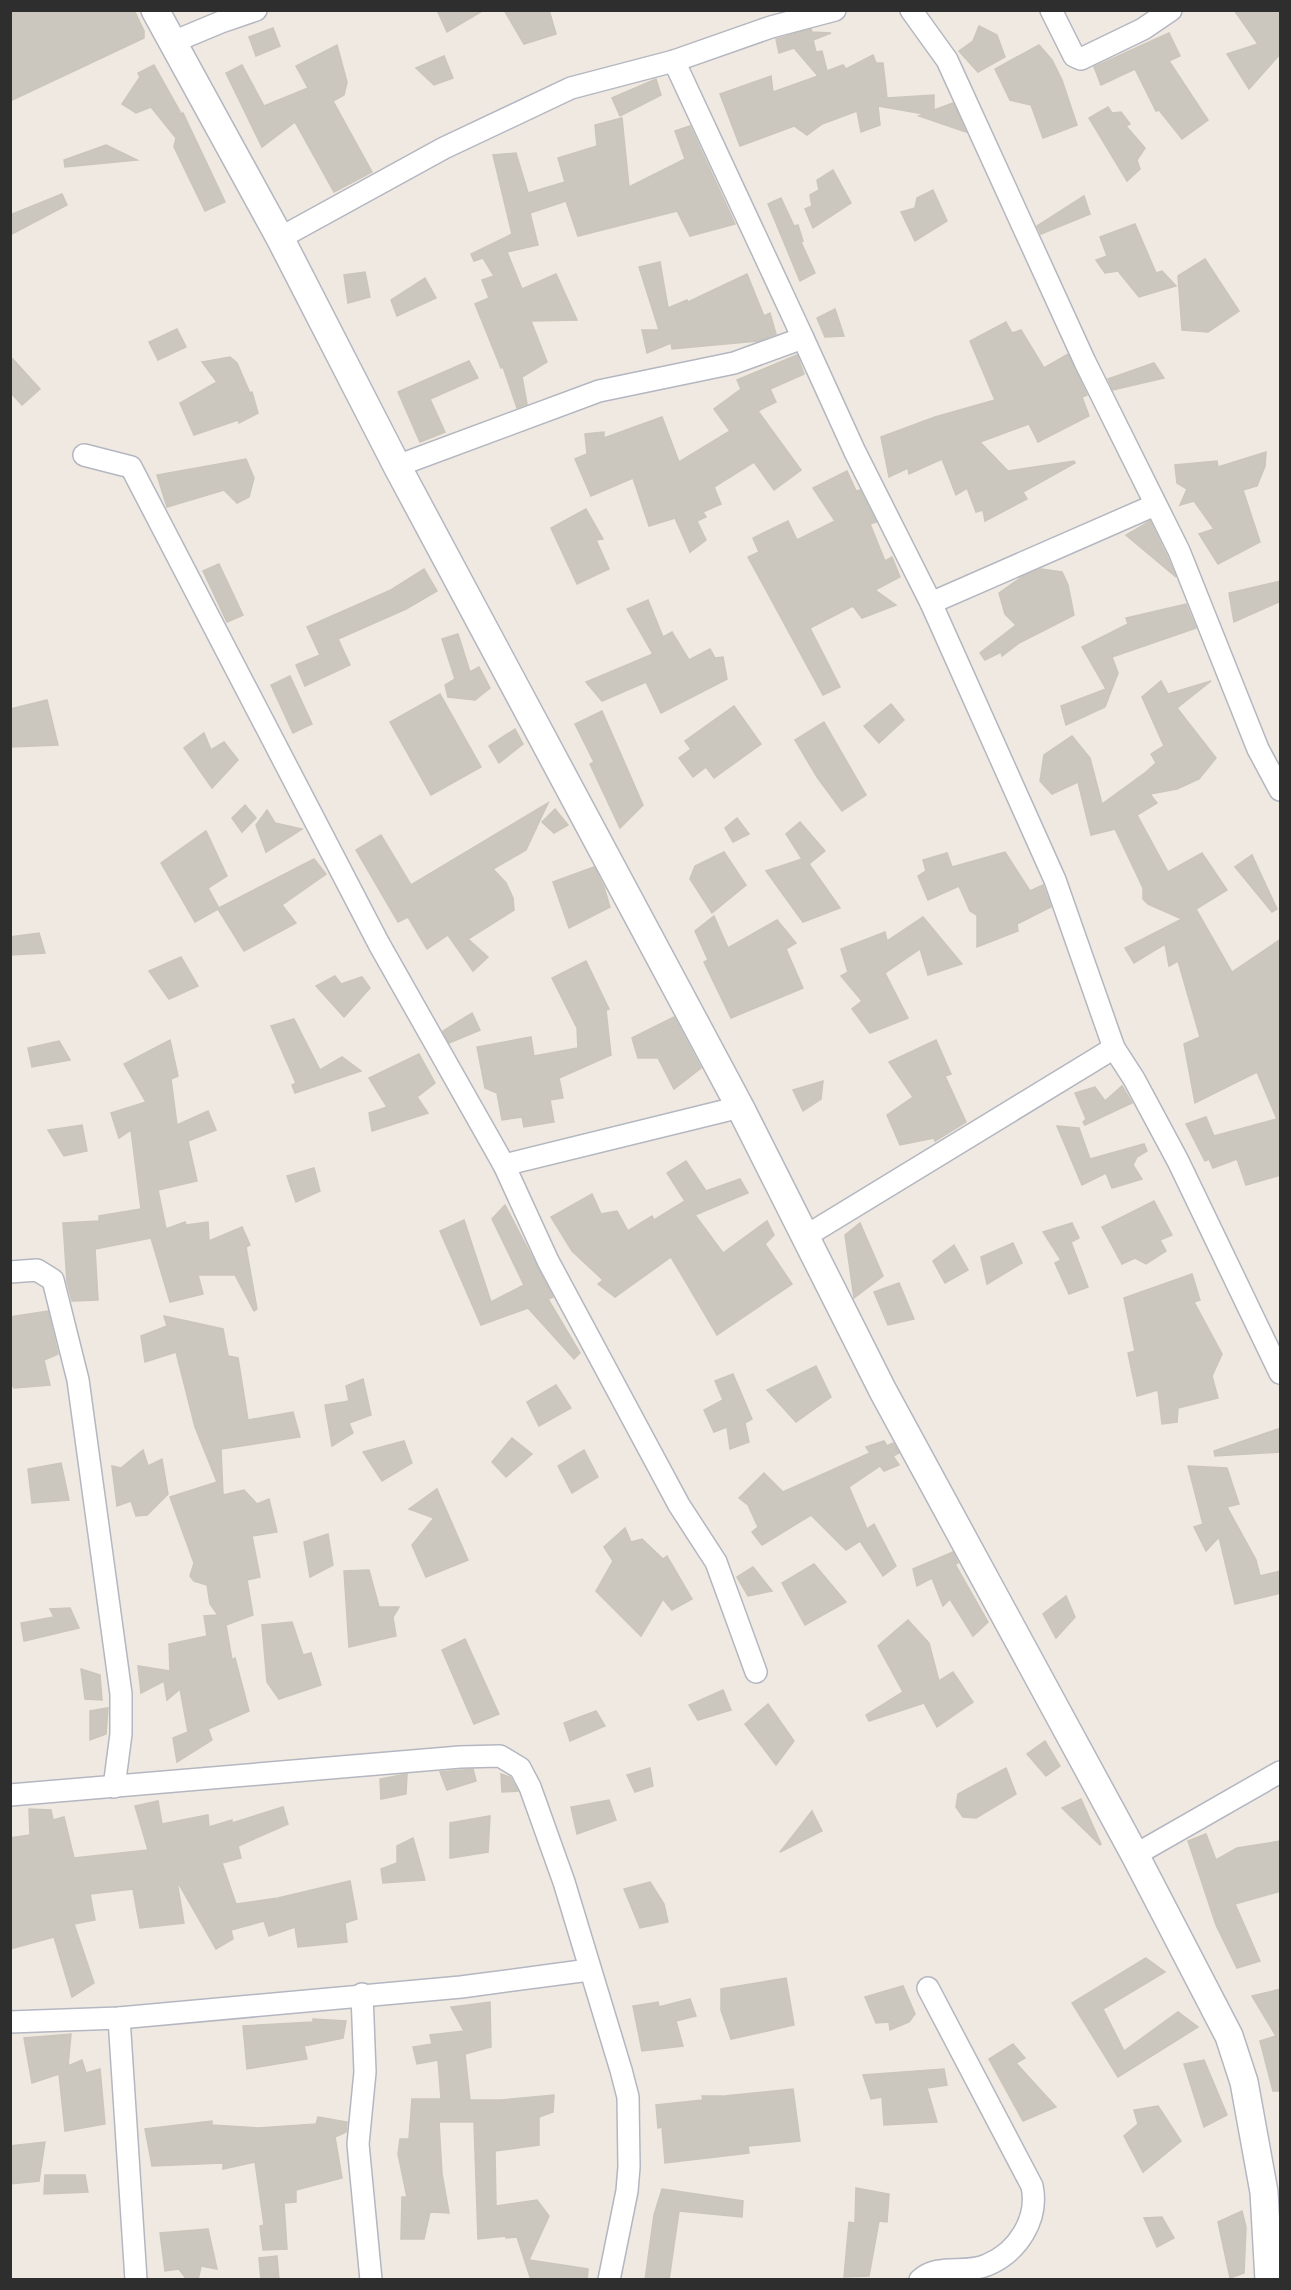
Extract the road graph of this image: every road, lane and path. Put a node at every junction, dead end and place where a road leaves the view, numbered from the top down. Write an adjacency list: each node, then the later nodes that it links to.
1 (155, 10): 7 (street)
2 (256, 10): 7 (street)
3 (835, 10): 8 (street)
4 (912, 10): 13 (street)
5 (1051, 10): 6 (street)
6 (1172, 10)
7 (173, 42): 9 (street)
8 (675, 61): 9 (street); 10 (street)
9 (280, 238): 12 (street)
10 (803, 338): 12 (street); 14 (street)
11 (84, 455): 18 (street)
12 (397, 466): 17 (street)
13 (1155, 505): 14 (street); 15 (street)
14 (931, 603): 16 (street)
15 (1281, 790)
16 (1114, 1048): 19 (street); 21 (street)
17 (740, 1107): 18 (street); 19 (street)
18 (504, 1165): 23 (street)
19 (806, 1236): 27 (street)
20 (10, 1272): 25 (street)
21 (1274, 1342): 22 (street)
22 (1281, 1373)
23 (756, 1672)
24 (1281, 1772): 27 (street)
25 (114, 1787): 26 (street); 28 (street)
26 (10, 1795)
27 (1135, 1855): 37 (street)
28 (589, 1970): 30 (street); 35 (street)
29 (928, 1988): 36 (street)
30 (362, 1994): 31 (street); 34 (street)
31 (119, 2018): 32 (street); 33 (street)
32 (10, 2022)
33 (136, 2280)
34 (371, 2280)
35 (609, 2280)
36 (920, 2280)
37 (1269, 2280)

